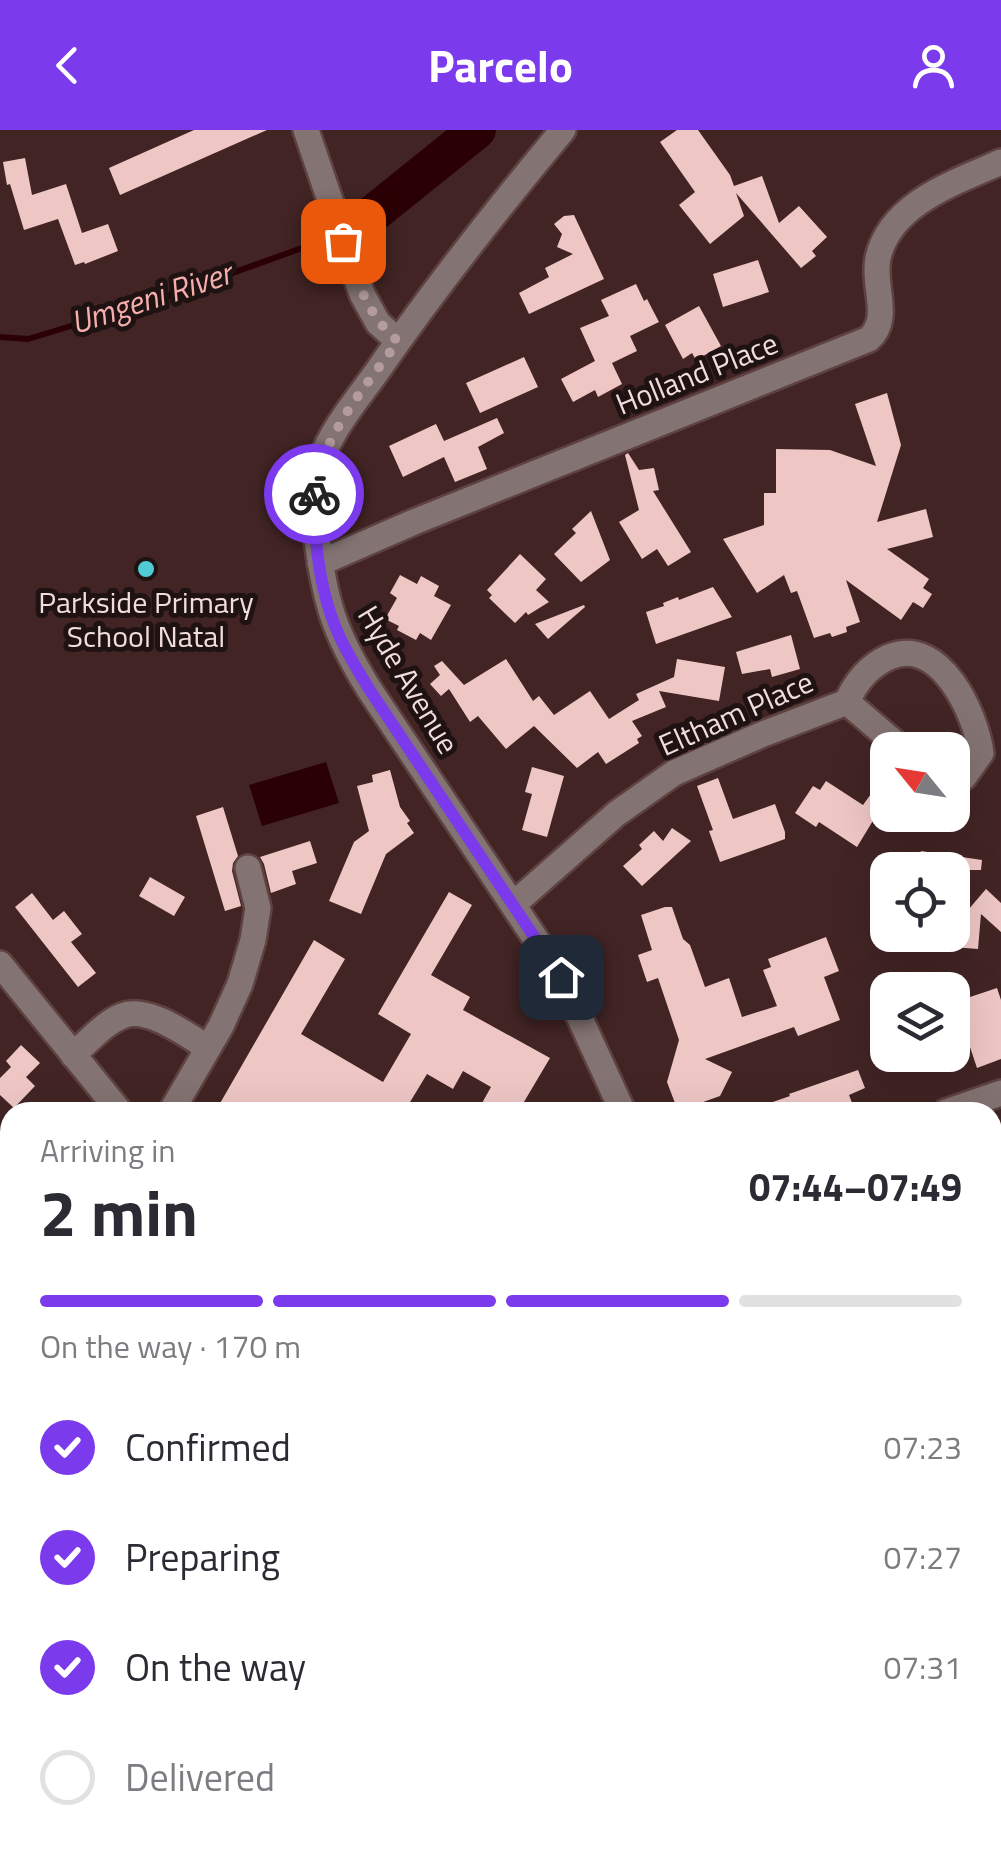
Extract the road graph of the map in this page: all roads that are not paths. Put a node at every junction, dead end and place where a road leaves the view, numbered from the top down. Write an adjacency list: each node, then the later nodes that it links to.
1 (306, 130): 4 (street)
2 (562, 130): 4 (street, Hyde Avenue)
3 (1001, 162): 5 (street, Holland Place)
4 (398, 341): 5 (street, Hyde Avenue)
5 (320, 563): 10 (street, Hyde Avenue)
6 (847, 702): 7 (street, Eltham Place); 8 (street, Eltham Place); 10 (street, Eltham Place)
7 (882, 732)
8 (970, 770)
9 (248, 868): 12 (street)
10 (514, 904): 17 (street, Hyde Avenue)
11 (0, 964): 13 (street)
12 (208, 1048): 13 (street); 16 (street)
13 (73, 1055): 15 (street)
14 (1001, 1093): 18 (street)
15 (112, 1102)
16 (178, 1102)
17 (618, 1102)
18 (975, 1102)

